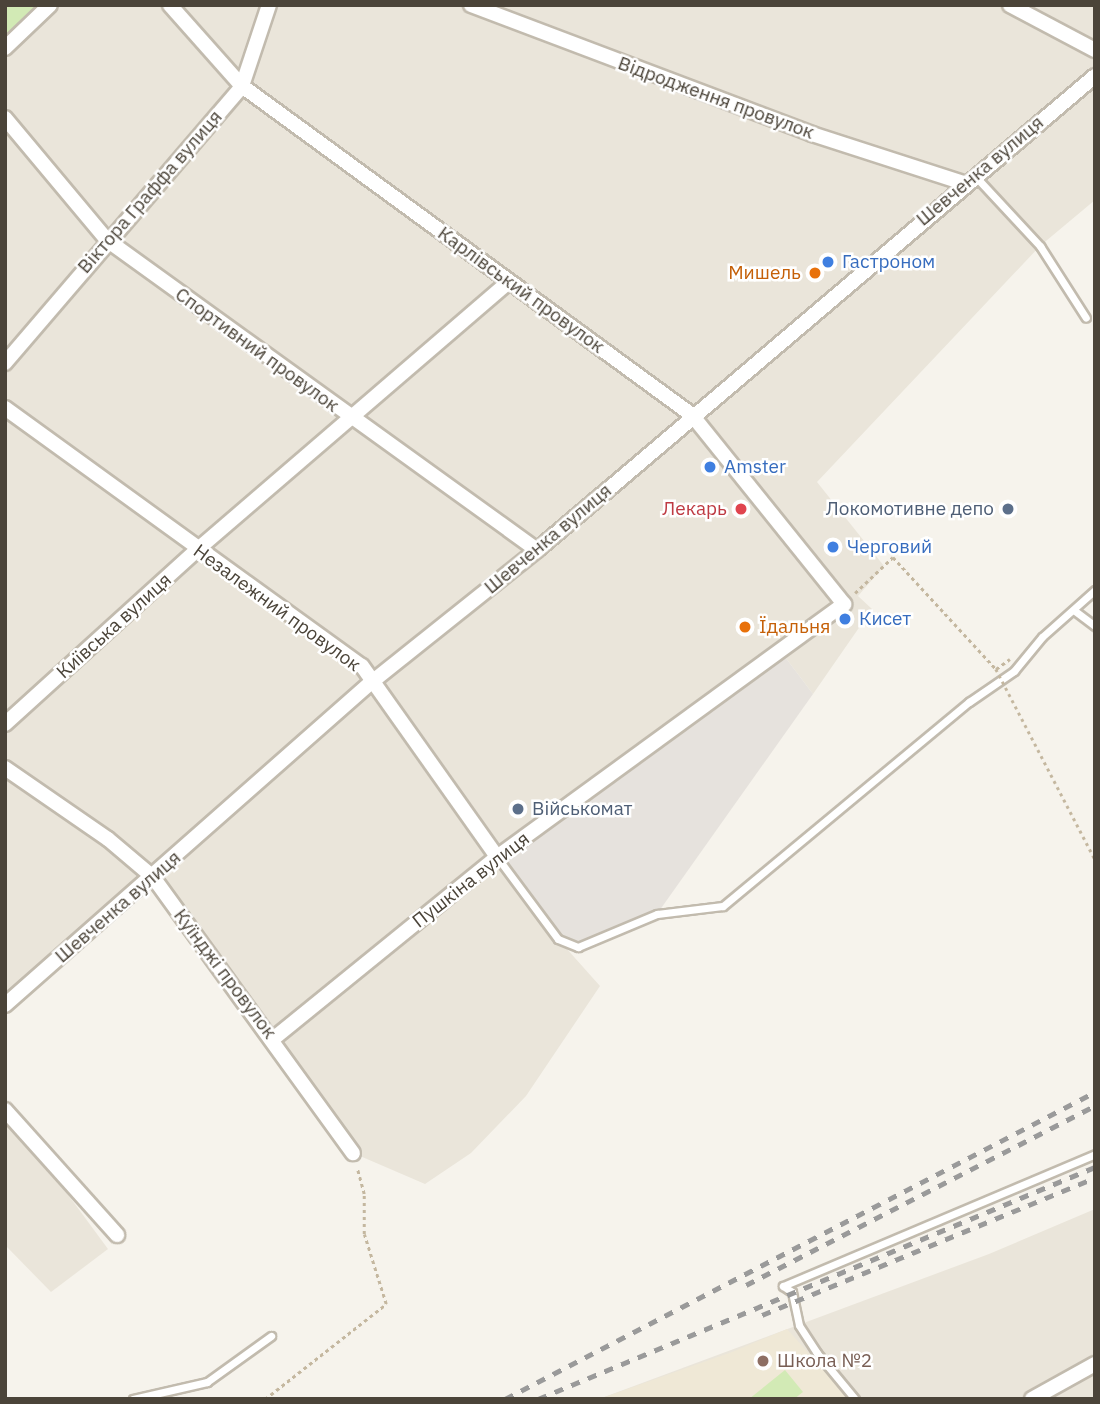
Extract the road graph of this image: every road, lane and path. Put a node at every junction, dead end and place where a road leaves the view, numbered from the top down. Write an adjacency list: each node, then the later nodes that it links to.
1 (50, 5): 6 (street)
2 (170, 5): 9 (street, Карлівський провулок)
3 (269, 5): 9 (street, Віктора Граффа вулиця)
4 (471, 5): 11 (street, Відродження провулок)
5 (1010, 5): 7 (street)
6 (5, 48)
7 (1095, 50)
8 (1095, 76): 11 (street, Шевченка вулиця)
9 (242, 86): 12 (street, Віктора Граффа вулиця); 13 (street, Карлівський провулок)
10 (5, 118): 12 (street, Спортивний провулок)
11 (969, 179): 14 (lane); 17 (street, Шевченка вулиця)
12 (107, 240): 15 (street, Віктора Граффа вулиця); 18 (street, Спортивний провулок)
13 (509, 282): 17 (street, Карлівський провулок); 18 (street, Київська вулиця)
14 (1086, 318)
15 (5, 363)
16 (5, 408): 19 (street, Незалежний провулок)
17 (692, 415): 20 (street, Шевченка вулиця); 22 (street, Карлівський провулок)
18 (352, 419): 19 (street, Київська вулиця); 20 (street, Спортивний провулок)
19 (197, 550): 27 (street, Незалежний провулок); 28 (street, Київська вулиця)
20 (537, 550): 27 (street, Шевченка вулиця)
21 (1095, 590): 23 (lane)
22 (844, 604): 26 (path, bridge); 30 (street, Пушкіна вулиця)
23 (1075, 611): 24 (lane); 30 (lane)
24 (1095, 626)
25 (1017, 653): 26 (path)
26 (996, 669): 31 (path, bridge)
27 (373, 681): 30 (street, Незалежний провулок); 32 (street, Шевченка вулиця)
28 (5, 724)
29 (5, 768): 32 (street, Куїнджі провулок)
30 (497, 857): 34 (street, Пушкіна вулиця)
31 (1095, 859)
32 (153, 877): 33 (street, Шевченка вулиця); 34 (street, Куїнджі провулок)
33 (5, 1005)
34 (273, 1039): 36 (street, Куїнджі провулок)
35 (5, 1110): 38 (street)
36 (353, 1153): 42 (path)
37 (1095, 1154): 43 (lane)
38 (117, 1235)
39 (271, 1336): 41 (lane)
40 (1095, 1364): 44 (street)
41 (133, 1399)
42 (265, 1399)
43 (855, 1399)
44 (1032, 1399)

